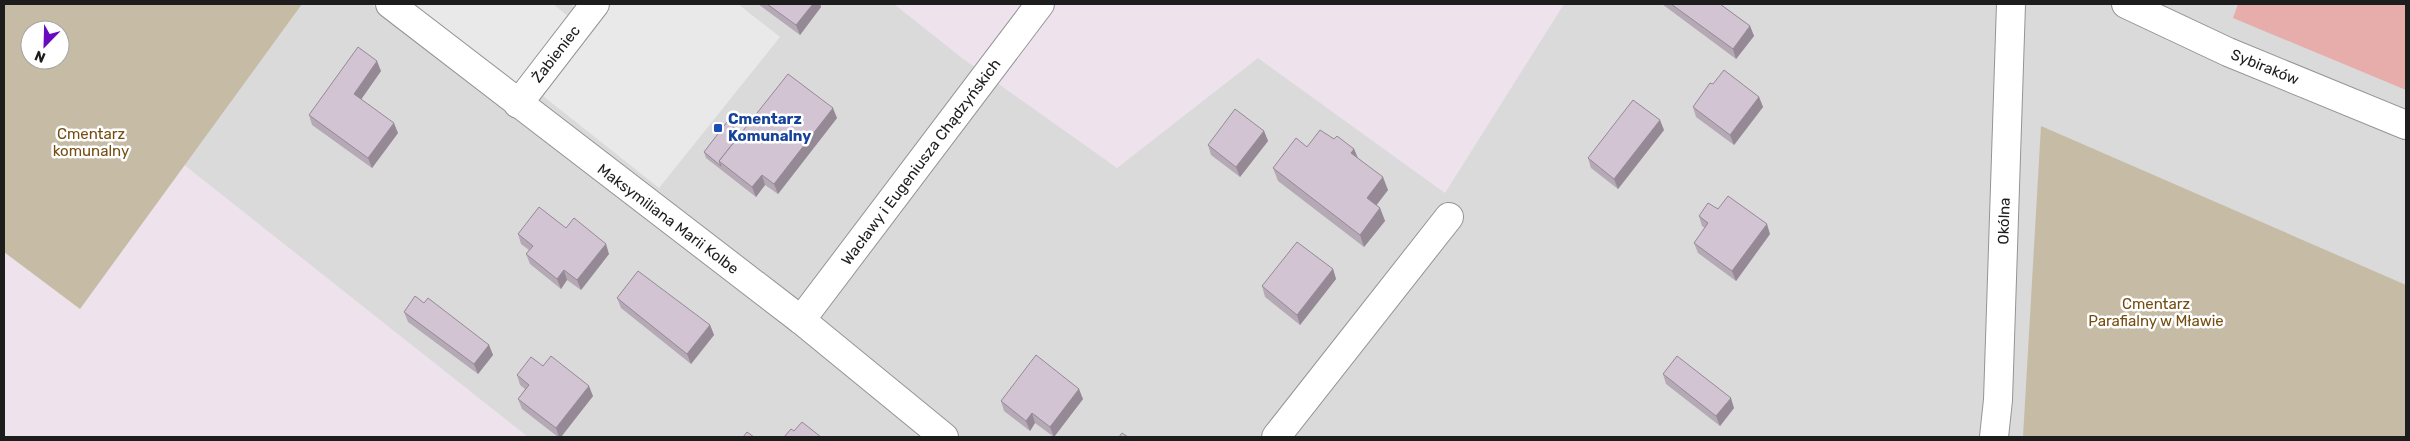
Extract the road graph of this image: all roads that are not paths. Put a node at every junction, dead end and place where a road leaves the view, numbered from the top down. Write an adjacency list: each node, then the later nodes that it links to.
1 (390, 4): 6 (street, Maksymiliana Marii Kolbe)
2 (595, 4): 6 (street, Żabieniec)
3 (1040, 4): 9 (street, Wacławy i Eugeniusza Chądzyńskich)
4 (2011, 4): 12 (street, Okólna)
5 (2126, 4): 7 (street, Sybiraków)
6 (518, 104): 9 (street, Maksymiliana Marii Kolbe)
7 (2406, 125)
8 (1449, 216): 11 (street)
9 (801, 320): 10 (street, Maksymiliana Marii Kolbe)
10 (944, 437)
11 (1276, 437)
12 (1994, 437)

